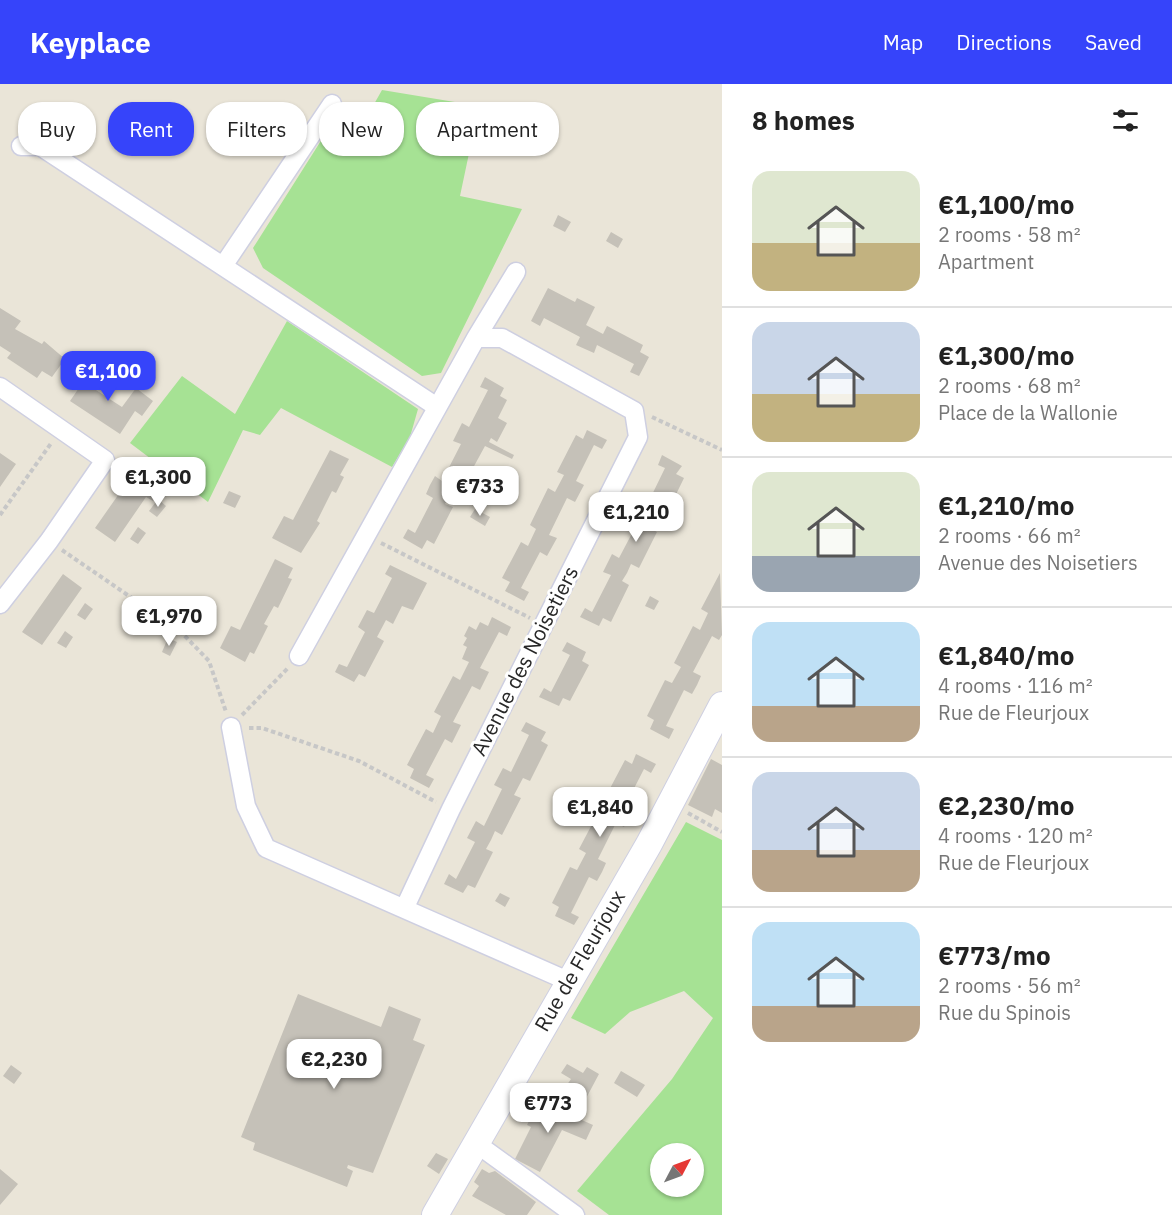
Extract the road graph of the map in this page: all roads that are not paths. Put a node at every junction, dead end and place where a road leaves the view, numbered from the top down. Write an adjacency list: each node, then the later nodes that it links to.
1 (319, 123): 3 (street)
2 (55, 156): 3 (street)
3 (223, 266): 7 (street)
4 (516, 272): 5 (street)
5 (476, 338): 7 (street); 12 (street, Avenue des Noisetiers)
6 (0, 387): 8 (street)
7 (437, 407): 9 (street)
8 (1, 604)
9 (299, 656)
10 (722, 705): 13 (street, Rue de Fleurjoux)
11 (231, 726): 12 (street)
12 (405, 907): 13 (street)
13 (568, 981): 14 (street, Rue de Fleurjoux)
14 (477, 1144): 15 (street, Rue de Fleurjoux); 16 (street)
15 (435, 1215)
16 (575, 1215)

